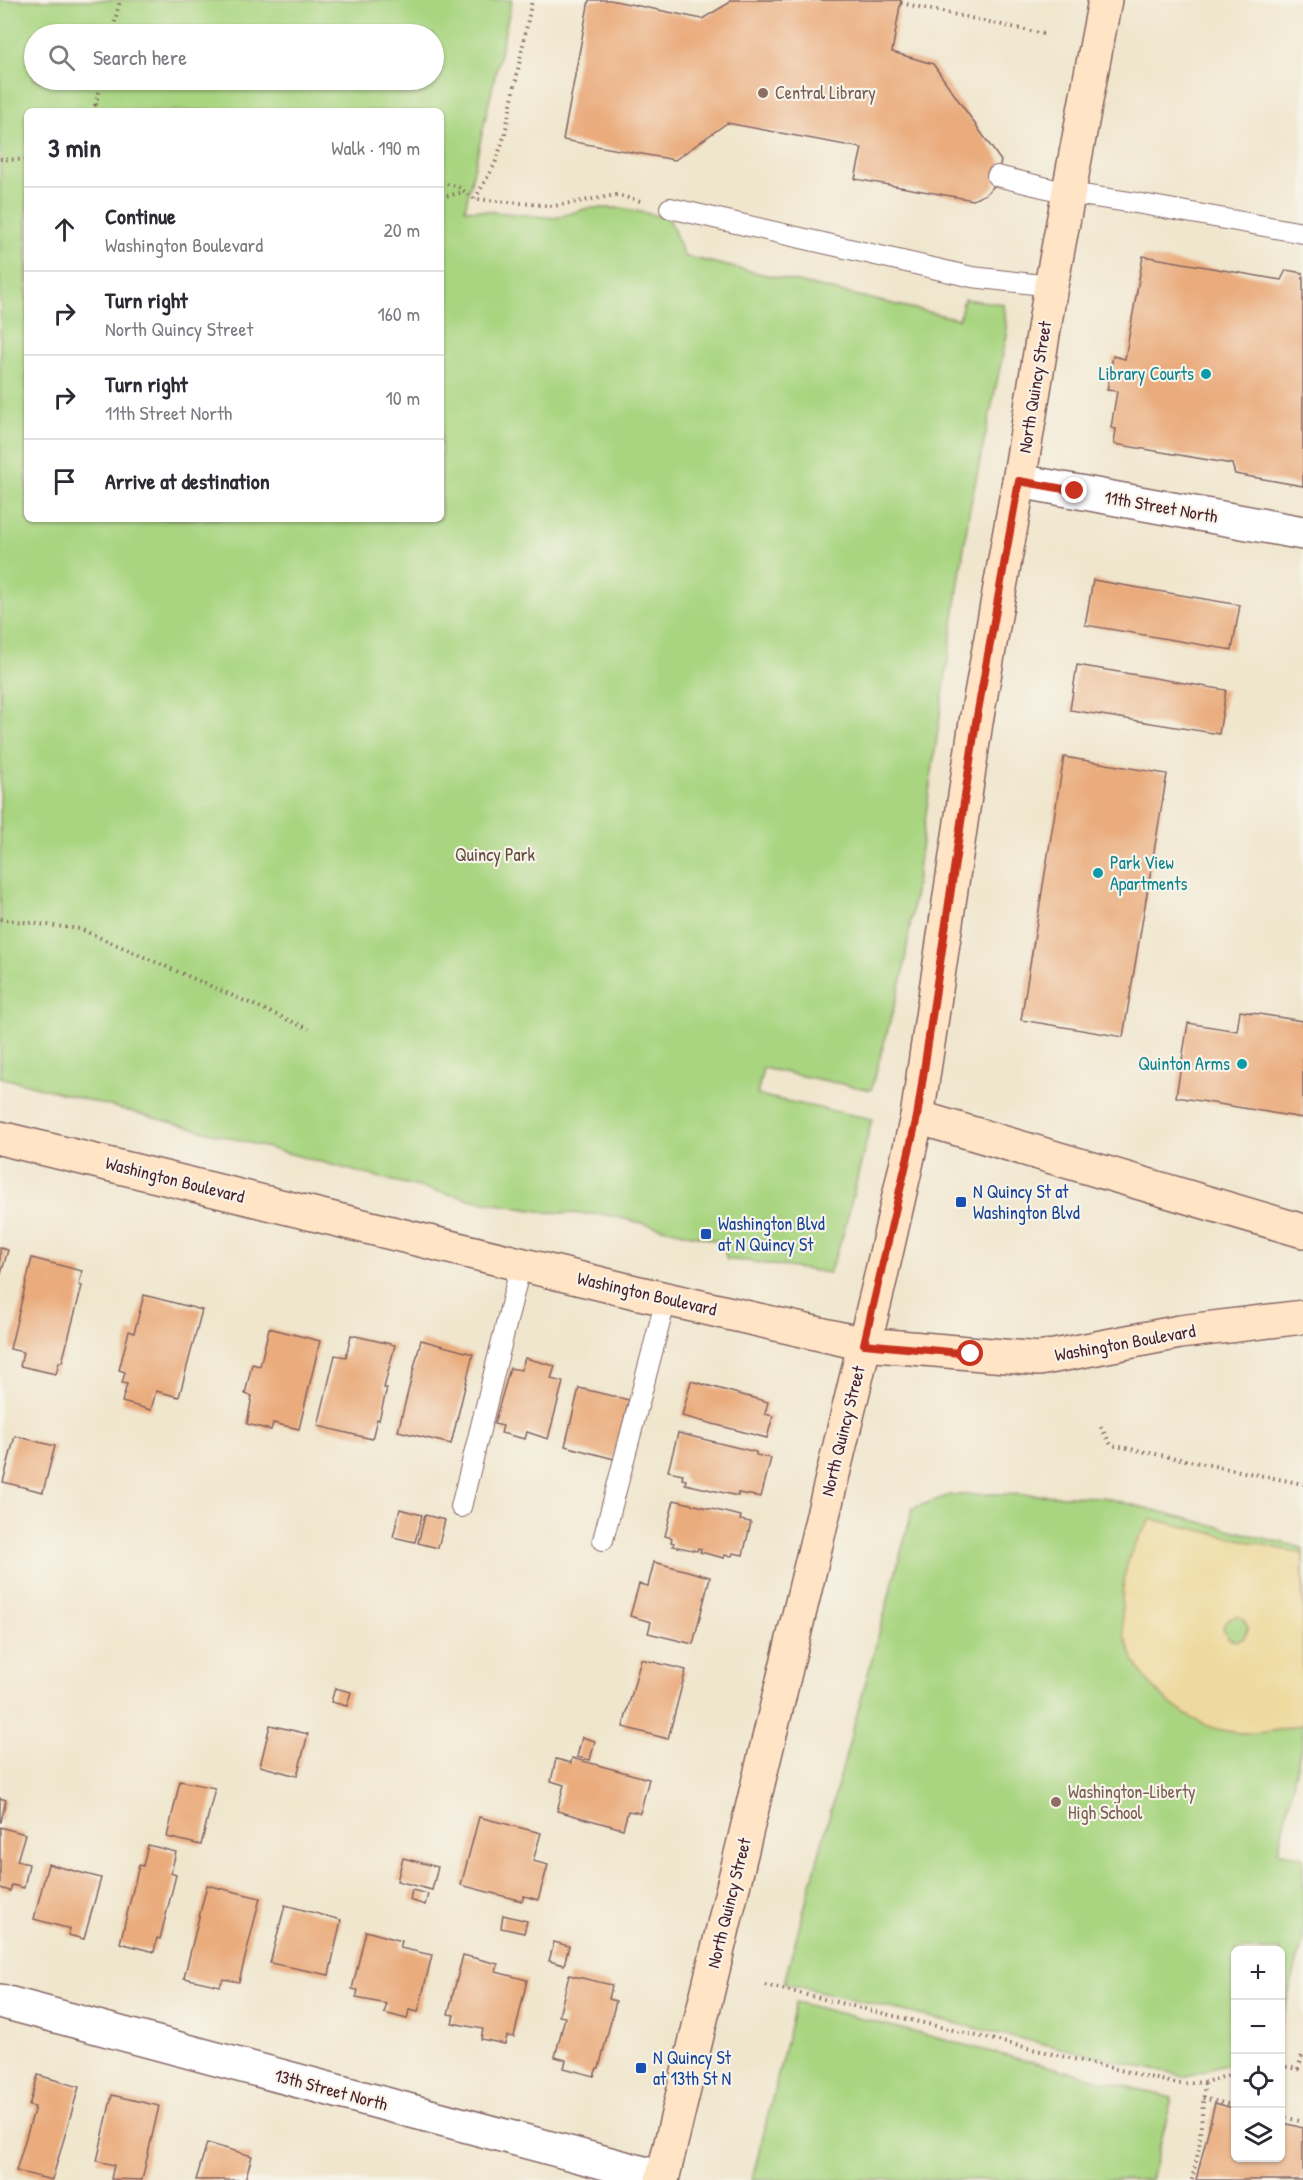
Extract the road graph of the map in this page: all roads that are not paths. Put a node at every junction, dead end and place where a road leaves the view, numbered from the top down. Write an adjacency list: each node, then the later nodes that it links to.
1 (1105, 0): 3 (main road, North Quincy Street)
2 (997, 176): 3 (lane)
3 (1068, 193): 5 (lane); 6 (main road, North Quincy Street)
4 (670, 207): 6 (lane)
5 (1303, 233)
6 (1051, 286): 7 (main road, North Quincy Street)
7 (1019, 481): 8 (street, 11th Street North); 9 (main road, North Quincy Street)
8 (1303, 533)
9 (917, 1117): 11 (main road); 15 (main road, North Quincy Street)
10 (0, 1138): 12 (main road, Washington Boulevard)
11 (1303, 1230)
12 (521, 1264): 13 (main road, Washington Boulevard); 16 (lane)
13 (666, 1299): 15 (main road, Washington Boulevard); 17 (lane)
14 (1303, 1317): 15 (main road, Washington Boulevard)
15 (864, 1344): 19 (main road, North Quincy Street)
16 (461, 1507)
17 (603, 1540)
18 (0, 2001): 19 (street, 13th Street North)
19 (662, 2179)

